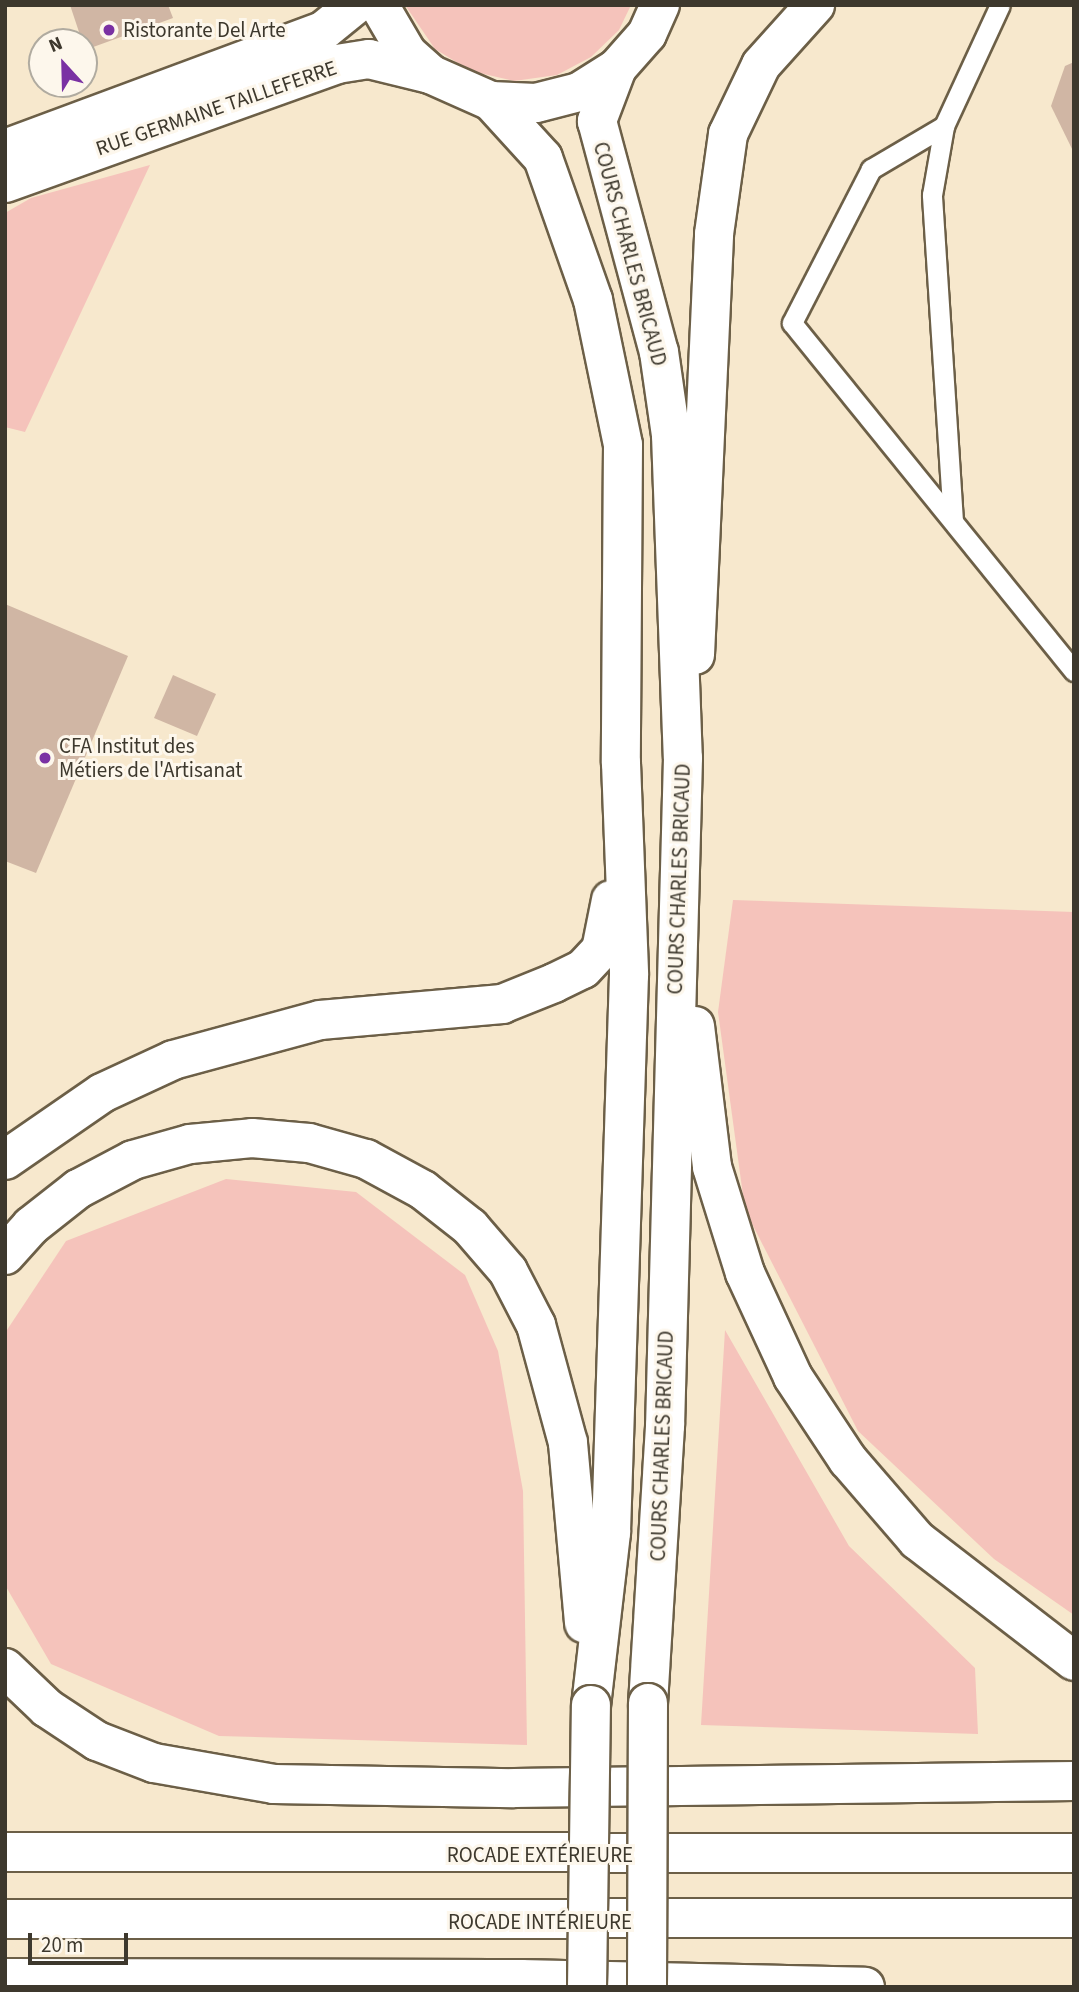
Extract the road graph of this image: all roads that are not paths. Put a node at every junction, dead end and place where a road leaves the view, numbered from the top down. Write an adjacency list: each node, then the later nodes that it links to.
1 (355, 5): 10 (main road, RUE GERMAINE TAILLEFERRE)
2 (379, 5): 7 (main road)
3 (660, 5): 6 (main road)
4 (815, 5): 14 (main road)
5 (1000, 5): 9 (lane)
6 (617, 68): 8 (main road); 14 (main road, COURS CHARLES BRICAUD)
7 (430, 74): 8 (main road); 11 (main road, RUE GERMAINE TAILLEFERRE)
8 (491, 101): 16 (main road)
9 (944, 126): 12 (lane); 12 (lane)
10 (5, 149)
11 (5, 183)
12 (953, 522): 13 (lane)
13 (1074, 671)
14 (683, 758): 15 (main road, COURS CHARLES BRICAUD)
15 (681, 841): 19 (main road); 29 (main road, COURS CHARLES BRICAUD, bridge)
16 (622, 843): 17 (main road); 21 (main road)
17 (5, 1160)
18 (5, 1255): 21 (main road)
19 (1074, 1661)
20 (5, 1668): 22 (main road)
21 (591, 1705): 28 (main road, bridge)
22 (1074, 1781)
23 (5, 1853): 24 (main road, ROCADE EXTÉRIEURE)
24 (1074, 1853)
25 (1074, 1918): 26 (main road, ROCADE INTÉRIEURE)
26 (5, 1919)
27 (5, 1978): 30 (main road)
28 (587, 1987)
29 (647, 1987)
30 (865, 1987)

